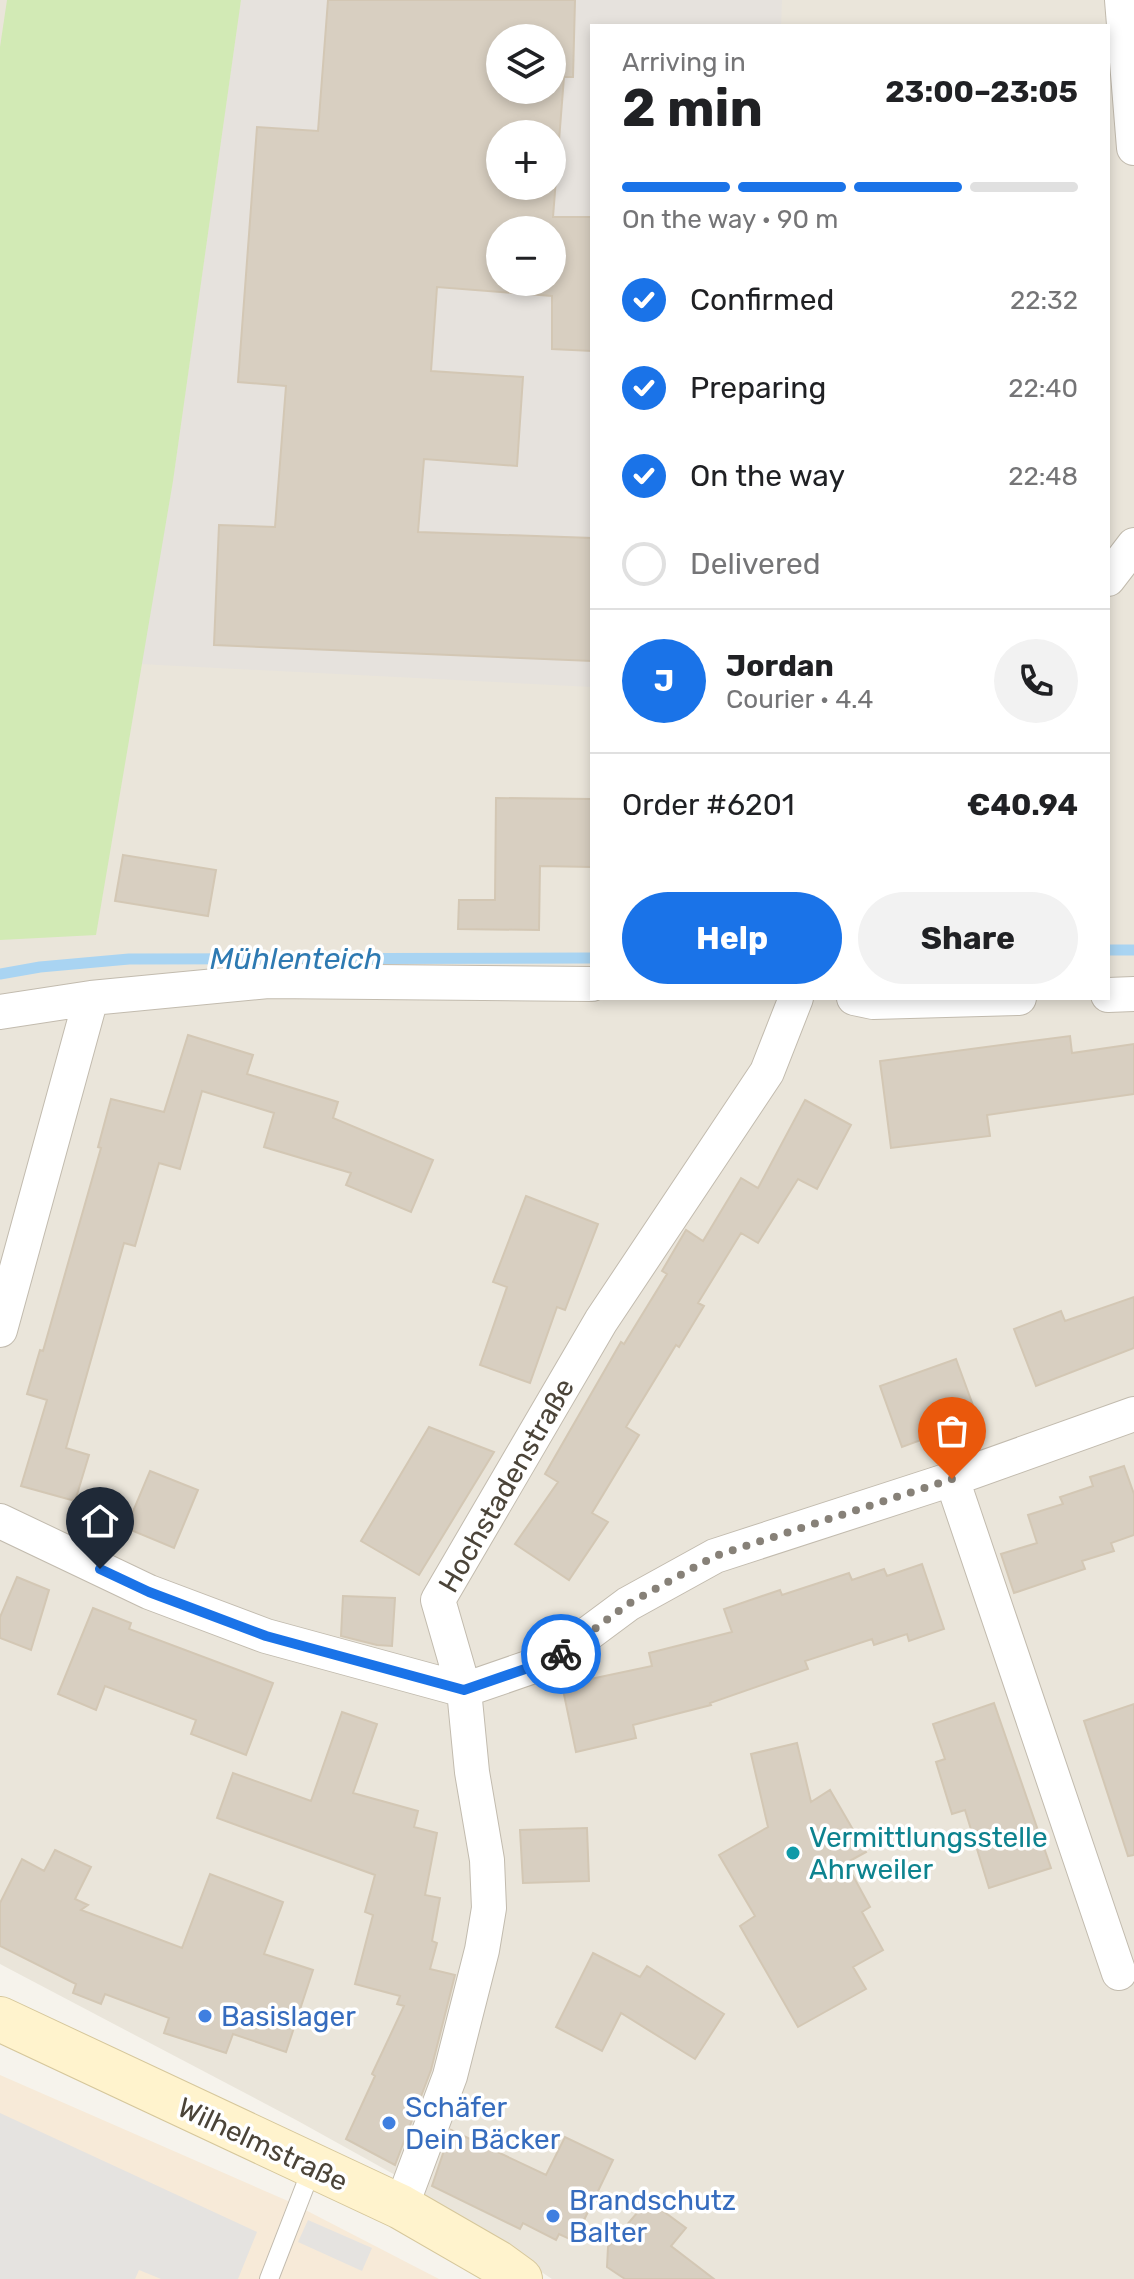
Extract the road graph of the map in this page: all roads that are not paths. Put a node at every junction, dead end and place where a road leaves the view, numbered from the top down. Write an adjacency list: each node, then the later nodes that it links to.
1 (1122, 0): 2 (street)
2 (1134, 148)
3 (1134, 545): 4 (street)
4 (1110, 576)
5 (590, 984): 8 (street)
6 (1134, 994): 7 (street)
7 (1110, 995)
8 (91, 998): 12 (street); 13 (street)
9 (795, 1000): 17 (street, Hochstadenstraße)
10 (864, 1000): 11 (street)
11 (946, 1000)
12 (0, 1012)
13 (0, 1330)
14 (1134, 1414): 15 (street)
15 (952, 1479): 17 (street); 18 (street)
16 (0, 1521): 17 (street)
17 (464, 1690): 21 (street, Hochstadenstraße)
18 (1119, 1973)
19 (0, 2019): 20 (main road, Wilhelmstraße)
20 (312, 2168): 21 (main road, Wilhelmstraße); 22 (lane)
21 (401, 2207): 23 (main road, Wilhelmstraße)
22 (269, 2279)
23 (520, 2279)

